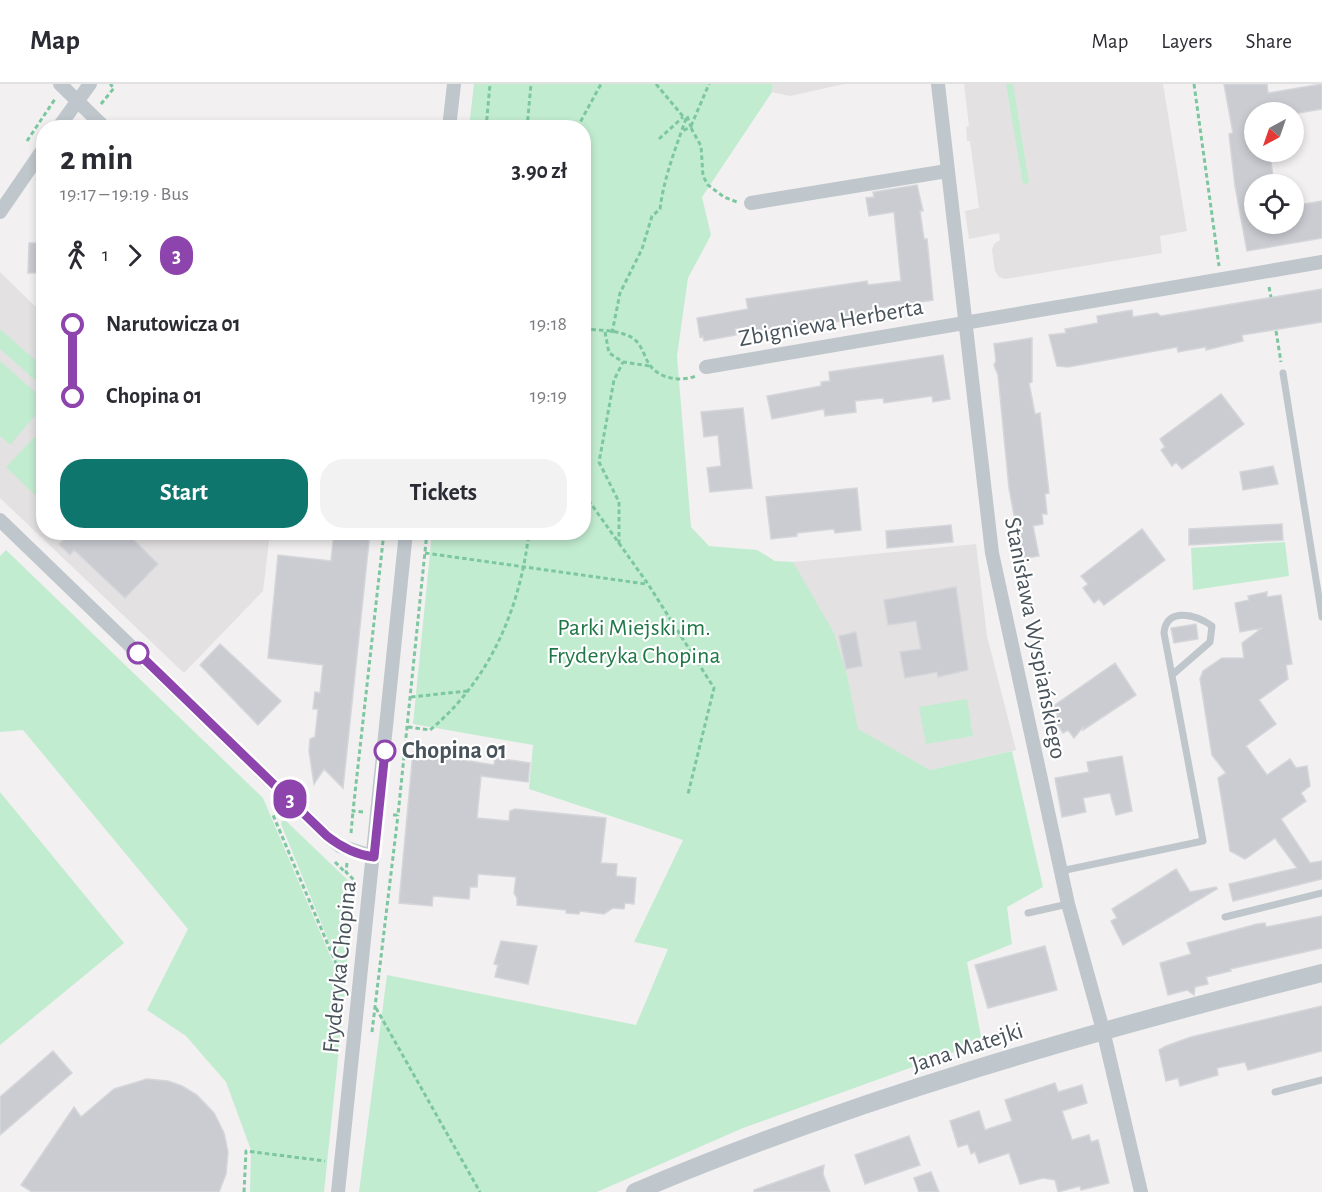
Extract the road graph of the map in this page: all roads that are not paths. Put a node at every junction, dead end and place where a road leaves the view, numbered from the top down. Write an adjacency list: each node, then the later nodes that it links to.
1 (90, 84): 5 (street)
2 (454, 84): 8 (street)
3 (938, 84): 10 (street, Stanisława Wyspiańskiego)
4 (62, 86): 5 (street)
5 (77, 100): 6 (street); 7 (street)
6 (63, 120)
7 (97, 120)
8 (450, 120)
9 (36, 160): 12 (street)
10 (947, 171): 11 (street); 14 (street, Stanisława Wyspiańskiego)
11 (751, 203)
12 (0, 212)
13 (1322, 262): 14 (street, Zbigniewa Herberta)
14 (963, 323): 15 (street, Zbigniewa Herberta); 22 (street, Stanisława Wyspiańskiego)
15 (706, 367)
16 (1283, 373): 19 (lane)
17 (0, 520): 21 (street)
18 (405, 540): 21 (street, Fryderyka Chopina)
19 (1322, 617)
20 (1172, 675): 20 (lane); 22 (lane)
21 (374, 857): 31 (street, Fryderyka Chopina)
22 (1061, 871): 24 (street, Stanisława Wyspiańskiego)
23 (1322, 893): 26 (lane)
24 (1068, 904): 25 (lane); 28 (street, Stanisława Wyspiańskiego)
25 (1028, 913)
26 (1225, 917)
27 (1322, 973): 28 (street, Jana Matejki)
28 (1103, 1030): 32 (street, Jana Matejki); 33 (street, Stanisława Wyspiańskiego)
29 (1322, 1080): 30 (lane)
30 (1275, 1092)
31 (338, 1192)
32 (635, 1192)
33 (1141, 1192)

